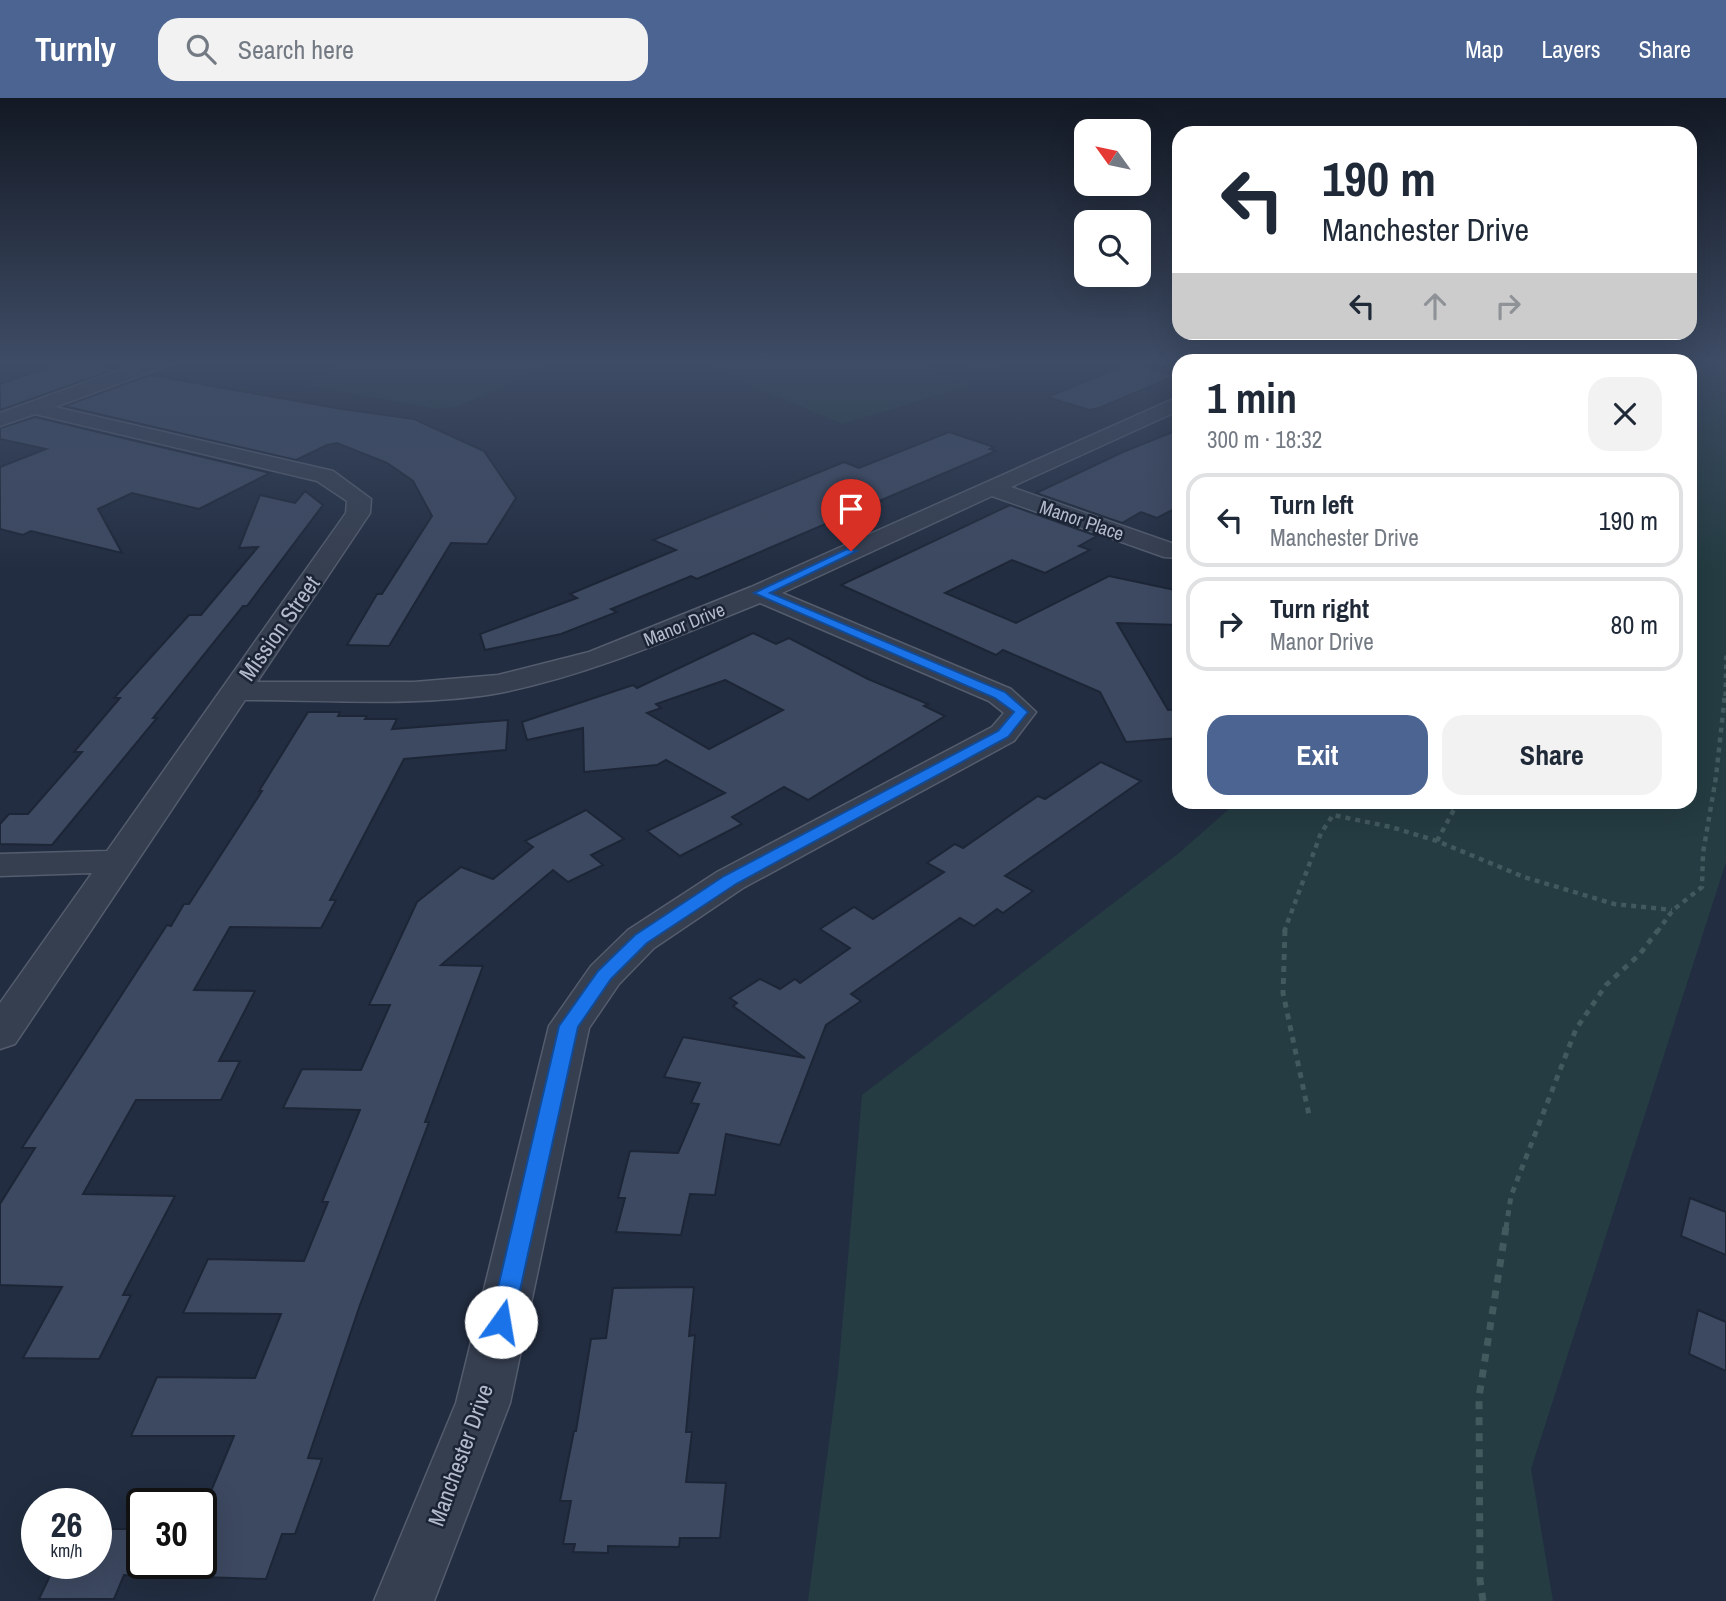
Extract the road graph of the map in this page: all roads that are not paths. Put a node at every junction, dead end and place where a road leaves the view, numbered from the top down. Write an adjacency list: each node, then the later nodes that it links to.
1 (129, 430): 6 (street, Mission Street)
2 (1120, 430): 3 (street, Manor Drive)
3 (990, 488): 4 (street, Manor Place); 5 (street, Manor Drive)
4 (1172, 552)
5 (760, 593): 6 (street, Manor Drive); 10 (street, Manchester Drive)
6 (235, 691): 7 (street, Mission Street)
7 (118, 862): 8 (street); 9 (street, Mission Street)
8 (0, 865)
9 (0, 1034)
10 (404, 1601)

